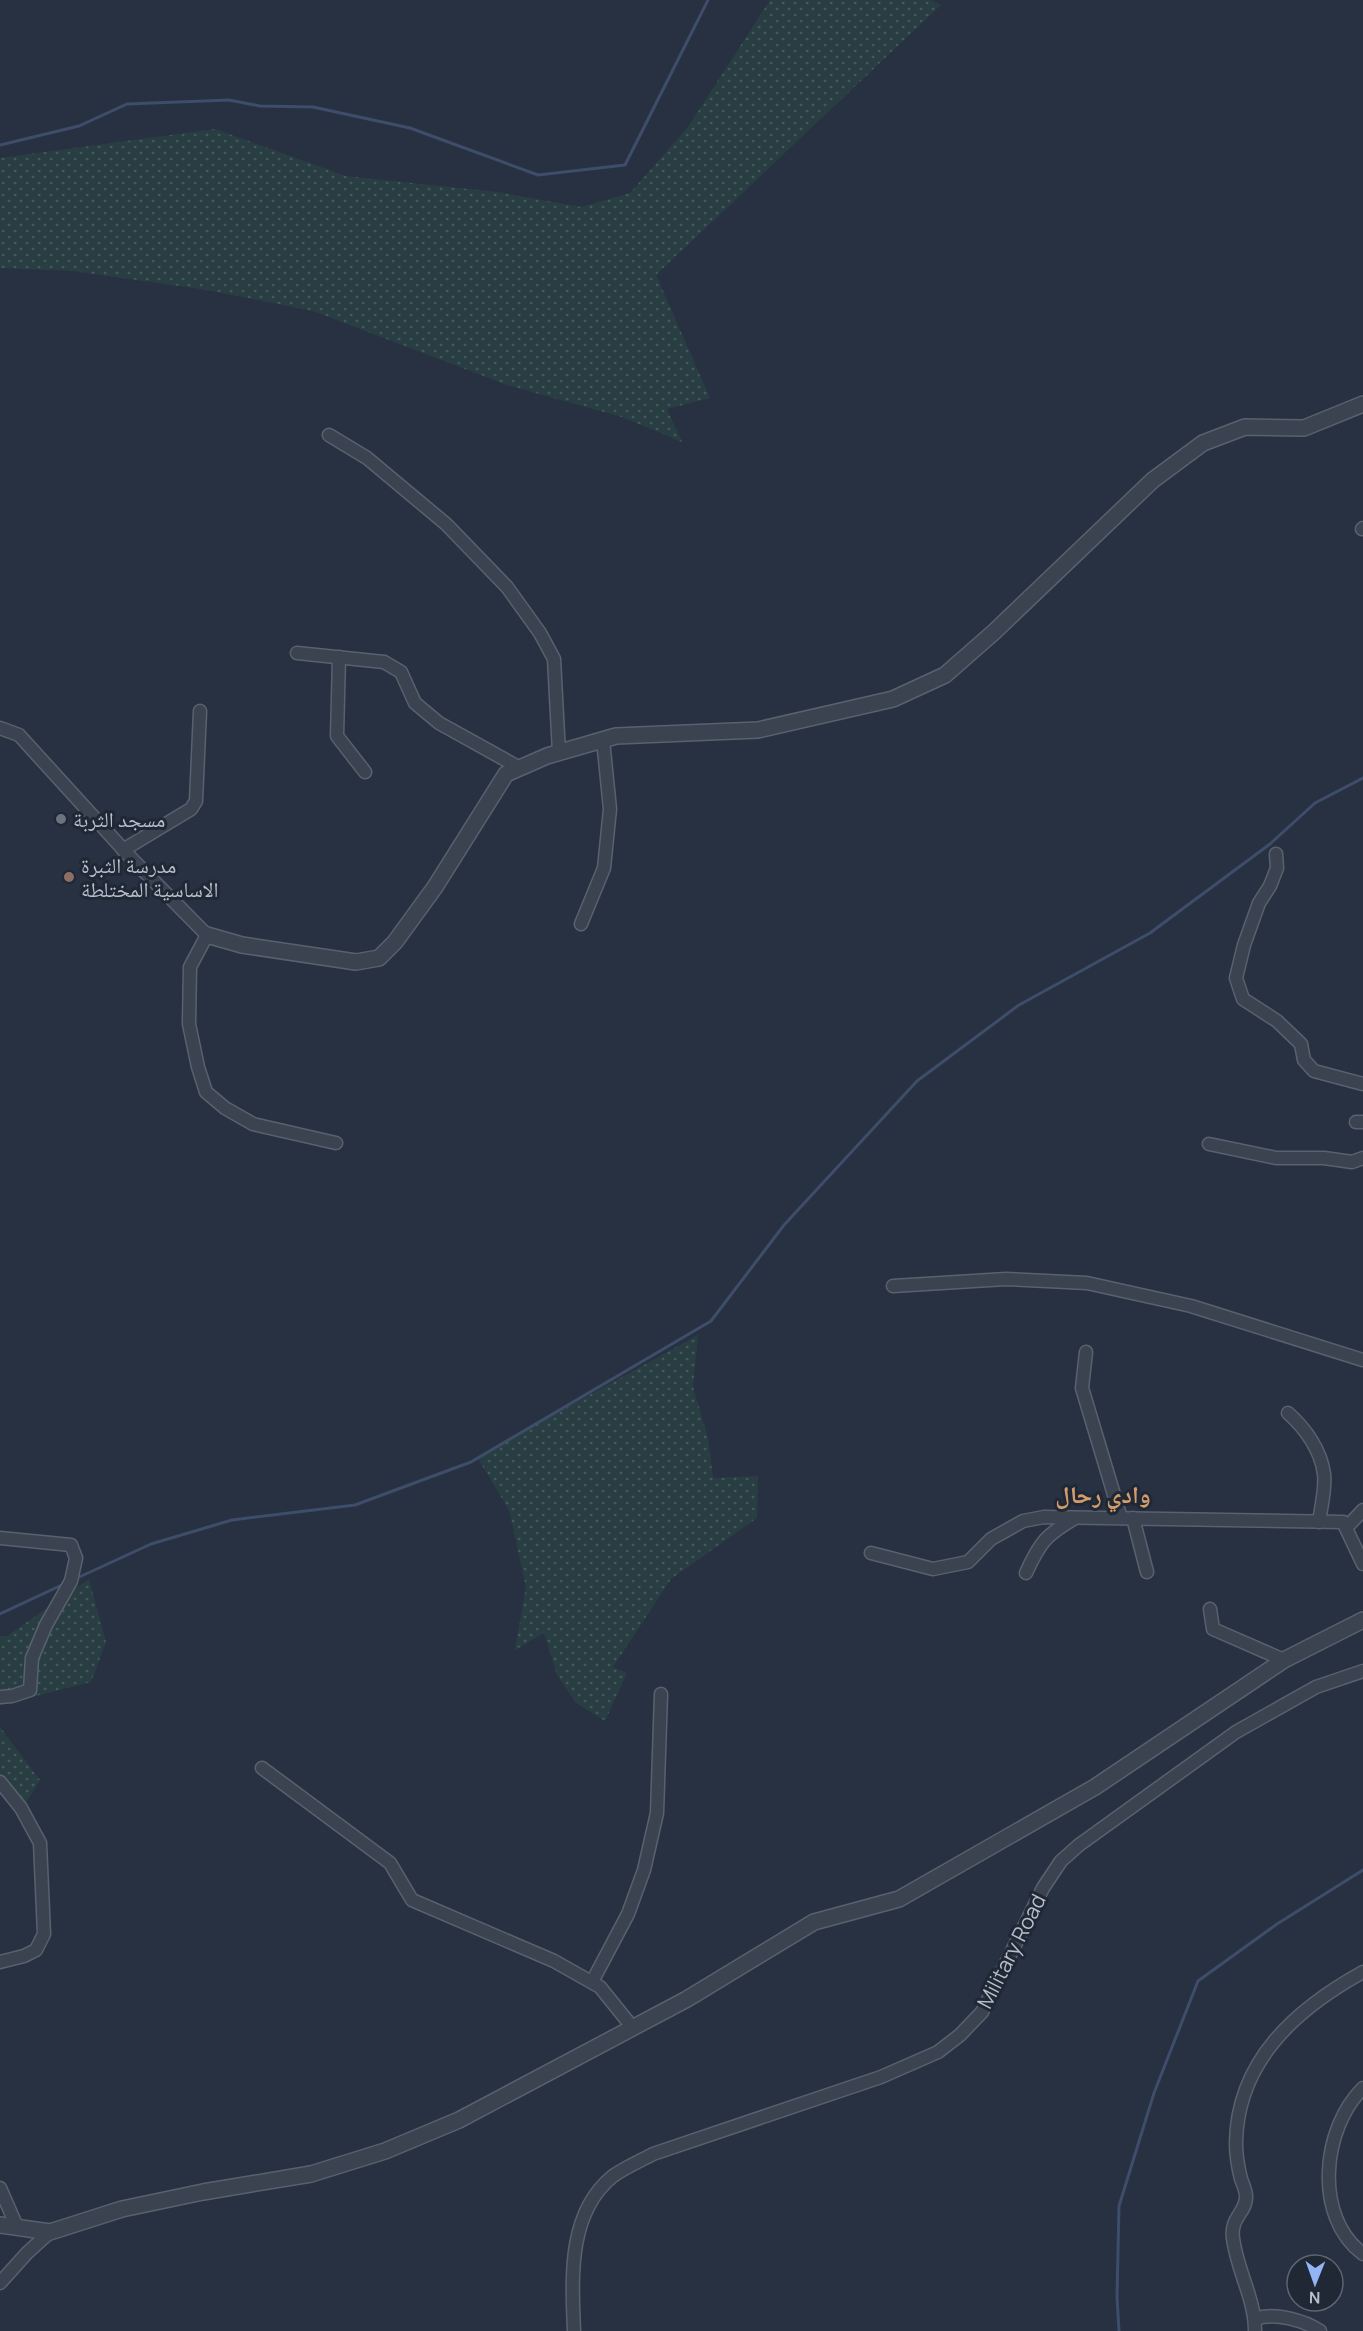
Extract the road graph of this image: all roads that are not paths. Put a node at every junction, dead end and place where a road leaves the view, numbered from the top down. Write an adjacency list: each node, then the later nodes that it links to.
1 (1363, 404): 7 (street)
2 (329, 435): 8 (street)
3 (297, 653): 4 (street)
4 (339, 657): 9 (street); 10 (street)
5 (200, 711): 11 (street)
6 (0, 728): 11 (street)
7 (603, 740): 8 (street); 13 (street)
8 (559, 753): 9 (street)
9 (520, 768): 14 (street)
10 (365, 772)
11 (123, 850): 14 (street)
12 (1276, 855): 15 (street)
13 (581, 924)
14 (207, 935): 16 (street)
15 (1363, 1084)
16 (336, 1143)
17 (1209, 1144): 18 (street)
18 (1363, 1158)
19 (893, 1286): 21 (street)
20 (1086, 1352): 25 (street)
21 (1363, 1360)
22 (1287, 1413): 26 (street)
23 (1363, 1510): 27 (street)
24 (1075, 1518): 25 (street); 29 (street); 32 (street)
25 (1127, 1518): 26 (street); 31 (street)
26 (1319, 1522): 27 (street)
27 (1346, 1528): 30 (street)
28 (0, 1538): 38 (street)
29 (871, 1553)
30 (1363, 1564)
31 (1147, 1572)
32 (1026, 1573)
33 (1210, 1609): 35 (street)
34 (1363, 1620): 35 (street)
35 (1284, 1660): 44 (street)
36 (1363, 1671): 53 (street, Military Road)
37 (661, 1694): 43 (street)
38 (0, 1697)
39 (262, 1768): 43 (street)
40 (0, 1782): 41 (street)
41 (0, 1962)
42 (1363, 1972): 52 (street)
43 (592, 1982): 44 (street)
44 (633, 2028): 49 (street)
45 (1363, 2088): 50 (street)
46 (0, 2188): 48 (street)
47 (0, 2225): 48 (street)
48 (17, 2227): 49 (street)
49 (50, 2232): 51 (street)
50 (1363, 2254)
51 (0, 2283)
52 (1255, 2325): 54 (street)
53 (574, 2331)
54 (1320, 2331)

